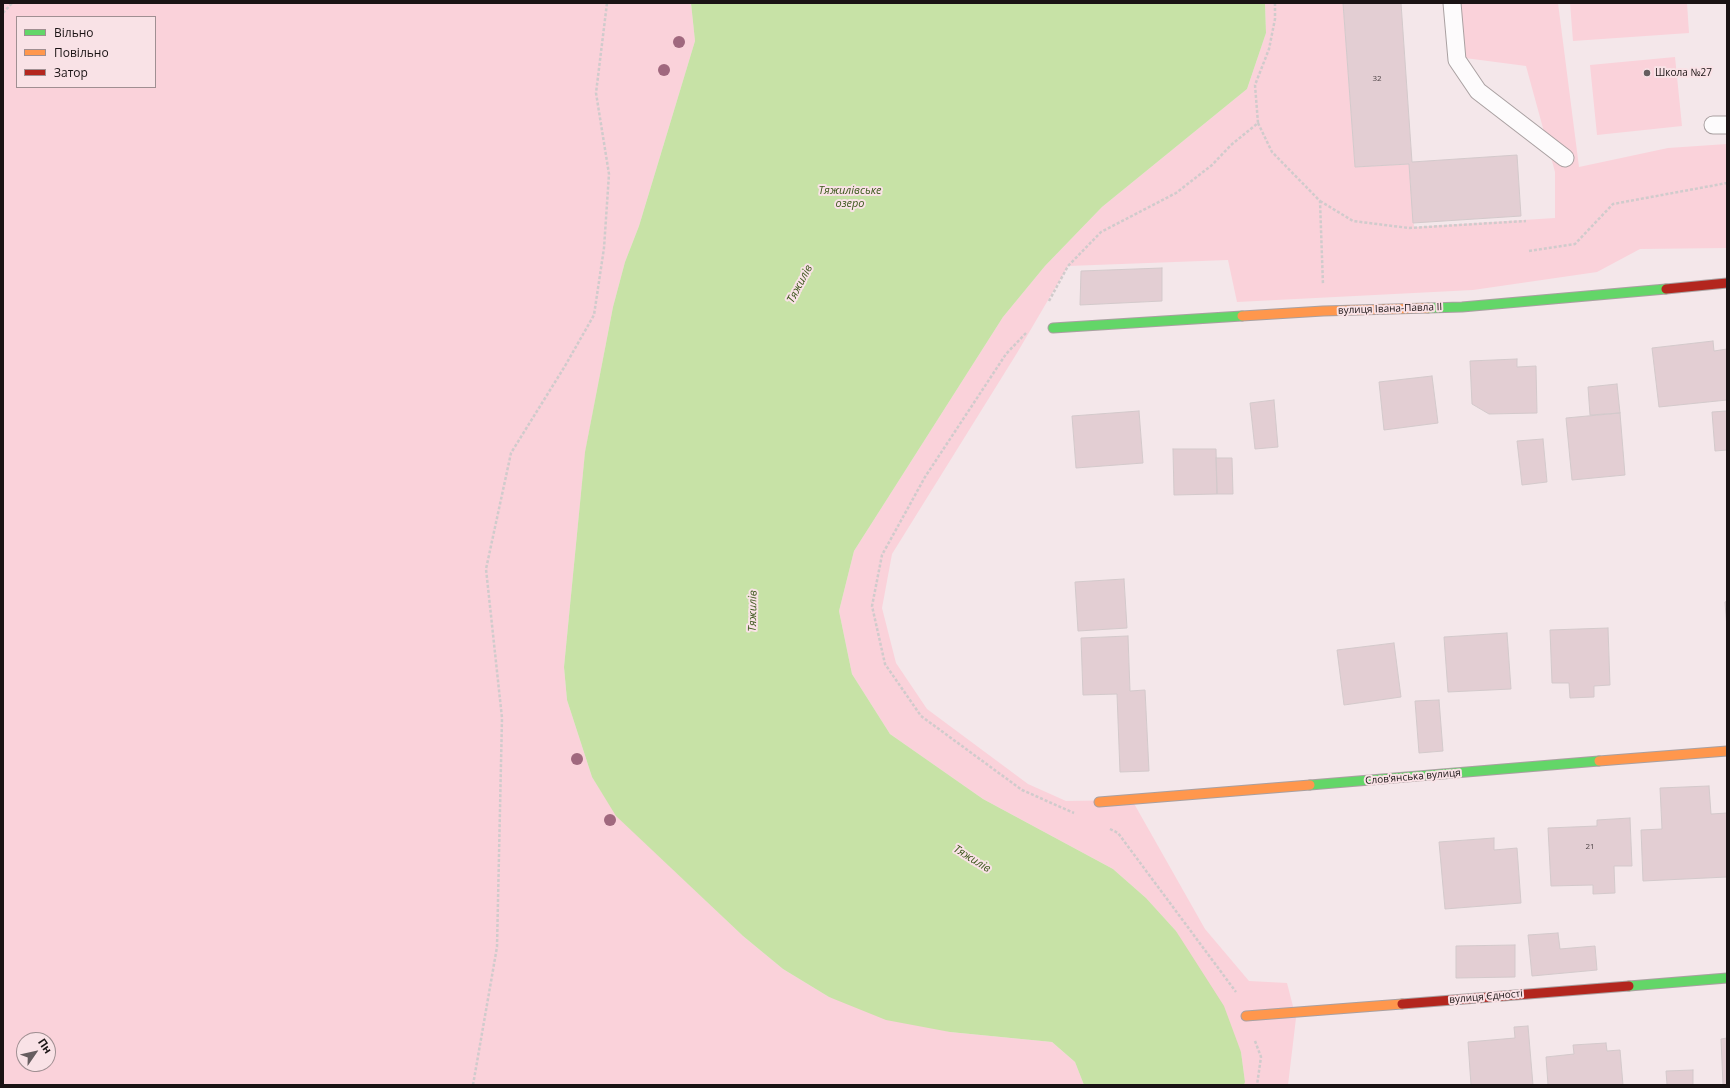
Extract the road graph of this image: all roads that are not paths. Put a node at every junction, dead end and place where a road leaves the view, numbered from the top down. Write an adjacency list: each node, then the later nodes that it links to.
1 (1452, 3): 2 (lane)
2 (1565, 158)
3 (1727, 283): 4 (street, вулиця Івана-Павла II)
4 (1053, 328)
5 (1727, 751): 6 (street, Словʼянська вулиця)
6 (1099, 802)
7 (1727, 978): 8 (street, вулиця Єдності)
8 (1246, 1016)

